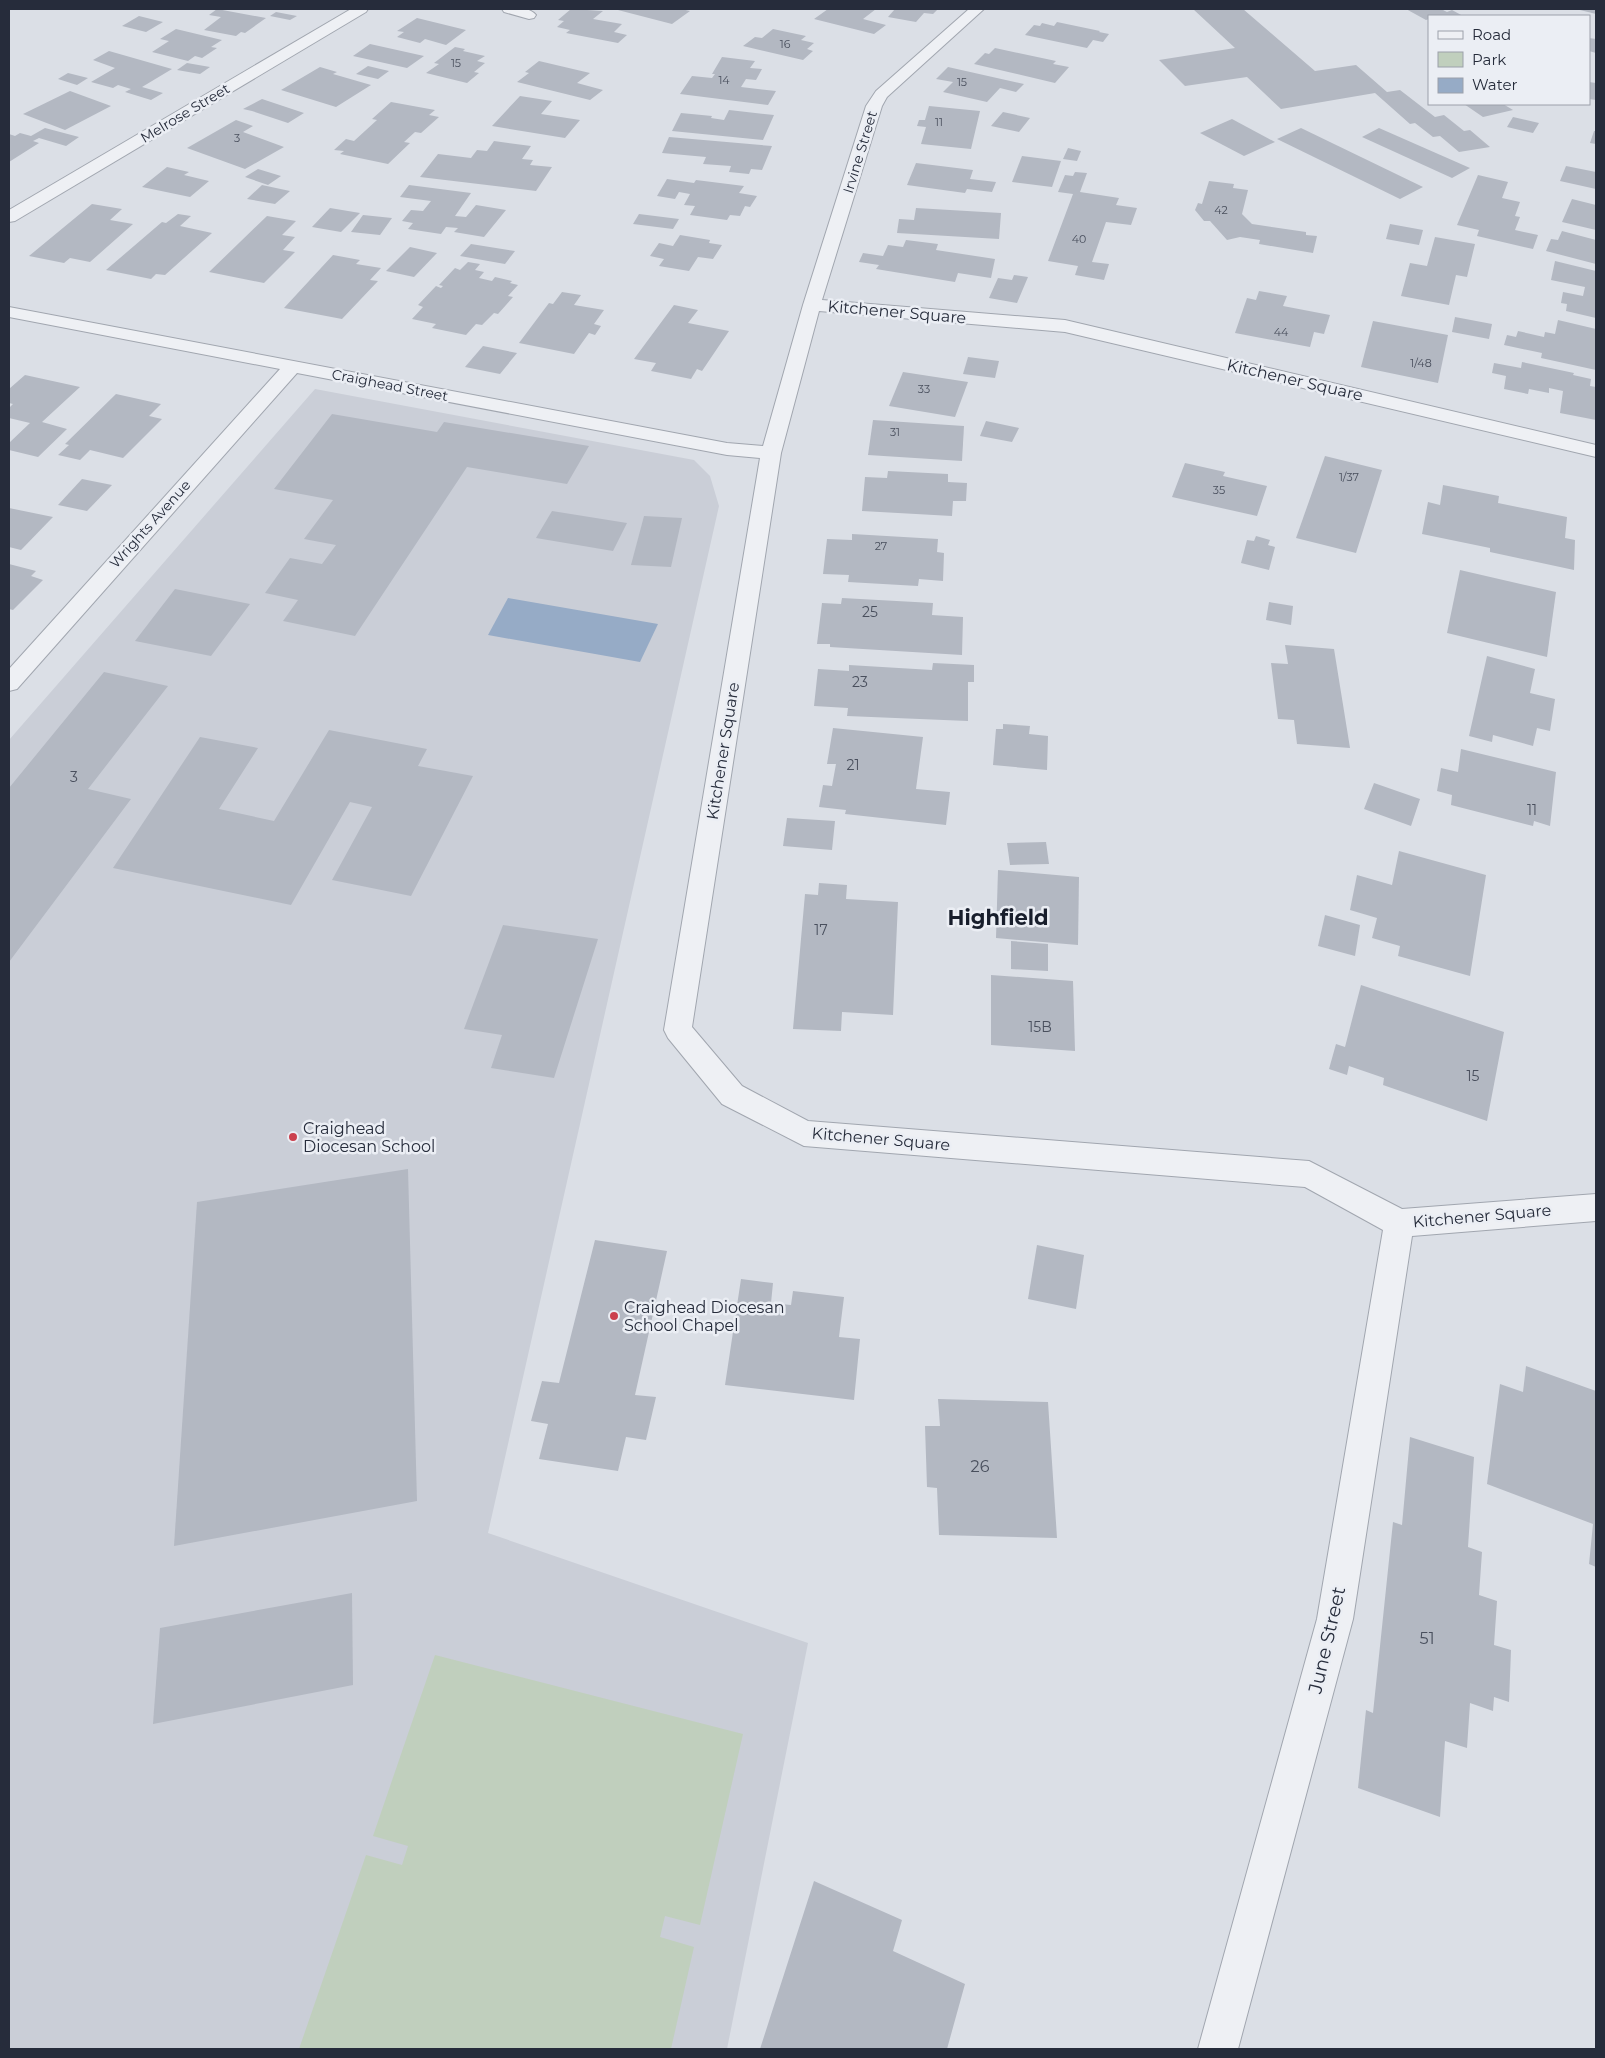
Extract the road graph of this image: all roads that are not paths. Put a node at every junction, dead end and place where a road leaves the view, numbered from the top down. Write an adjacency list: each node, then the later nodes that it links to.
1 (361, 9): 5 (street, Melrose Street)
2 (509, 9): 4 (street)
3 (977, 9): 6 (street, Irvine Street)
4 (529, 14)
5 (9, 216)
6 (812, 305): 9 (street, Kitchener Square); 10 (street, Kitchener Square)
7 (9, 312): 8 (street, Craighead Street)
8 (293, 366): 10 (street, Craighead Street); 11 (street, Wrights Avenue)
9 (1596, 451)
10 (771, 453): 13 (street, Kitchener Square)
11 (9, 683)
12 (1596, 1207): 13 (street, Kitchener Square)
13 (1400, 1223): 14 (street, June Street)
14 (1218, 2049)

